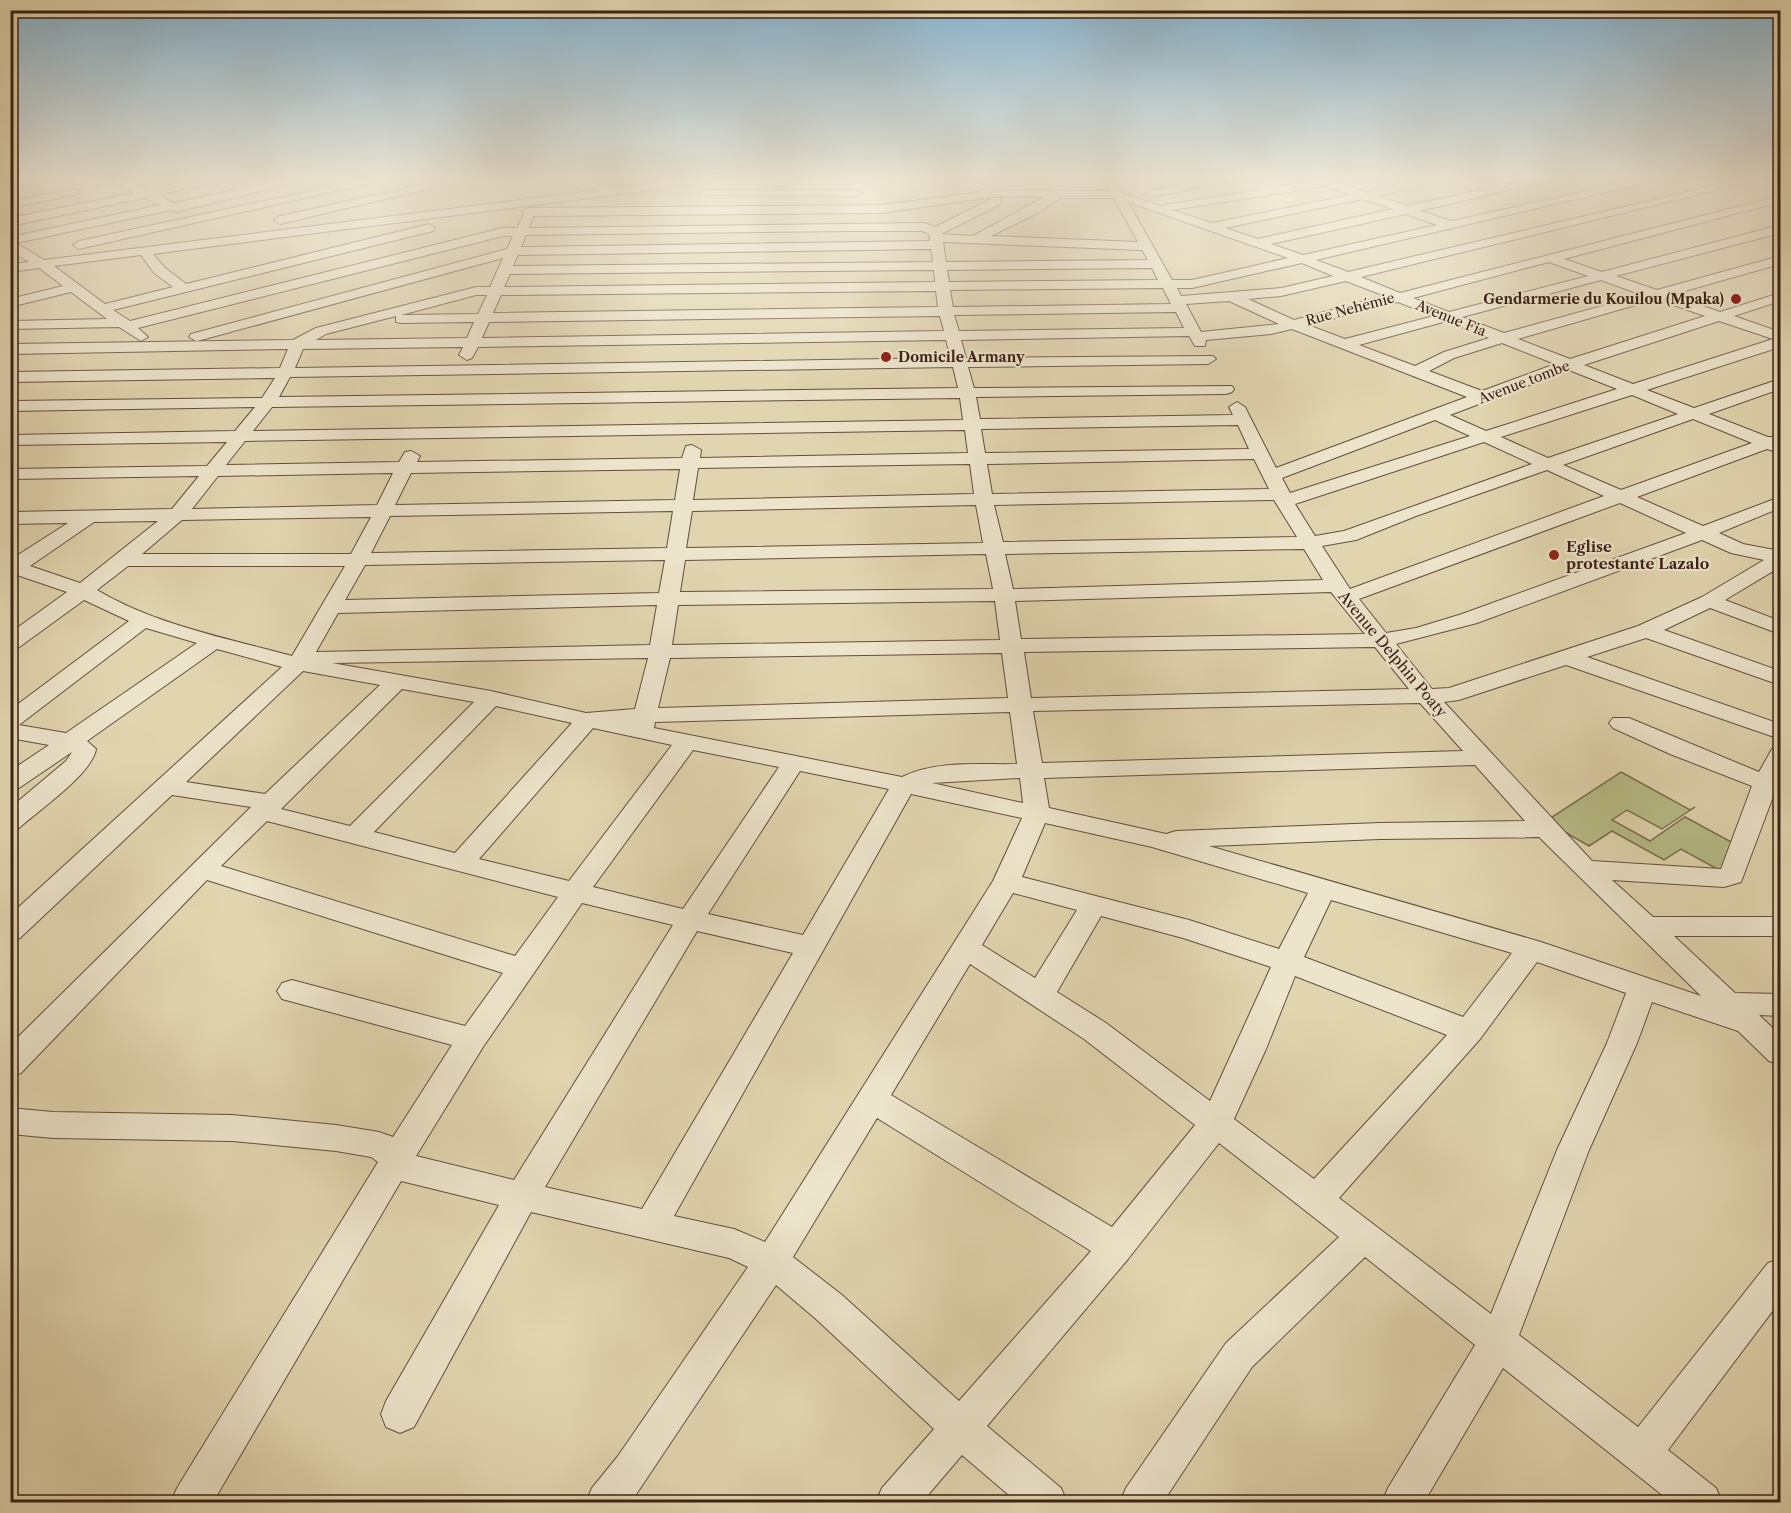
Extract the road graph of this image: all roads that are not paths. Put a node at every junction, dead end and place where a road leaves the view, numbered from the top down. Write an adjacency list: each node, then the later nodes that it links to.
1 (17, 248): 26 (street)
2 (100, 248): 26 (street)
3 (158, 248): 21 (street)
4 (171, 248): 21 (street)
5 (255, 248): 27 (street)
6 (349, 248): 27 (street)
7 (436, 248): 36 (street)
8 (516, 248): 22 (street)
9 (932, 248): 33 (street)
10 (962, 248): 33 (street)
11 (967, 248): 33 (street)
12 (1032, 248): 28 (street)
13 (1148, 248): 29 (street, Avenue Delphin Poaty)
14 (1271, 248): 25 (street, Avenue Fia)
15 (1353, 248): 25 (street)
16 (1473, 248): 34 (street)
17 (1516, 248): 24 (street)
18 (1590, 248): 24 (street, Rue Nehémie)
19 (1708, 248): 35 (street)
20 (1757, 248): 23 (street)
21 (144, 251): 26 (street); 40 (street)
22 (515, 251): 32 (street); 33 (street); 44 (street)
23 (1772, 253): 43 (street)
24 (1550, 258): 35 (street); 45 (street, Rue Nehémie)
25 (1303, 259): 34 (street, Avenue Fia); 38 (street)
26 (42, 264): 30 (street); 37 (street); 39 (street)
27 (284, 264): 36 (street); 40 (street)
28 (1031, 264): 29 (street); 33 (street)
29 (1156, 264): 38 (street, Avenue Delphin Poaty)
30 (10, 268)
31 (724, 268): 32 (street); 33 (street); 41 (street)
32 (505, 270): 42 (street)
33 (942, 273): 38 (street); 41 (street); 49 (street); 51 (street); 59 (street, Rue Nehémie); 61 (street); 70 (street)
34 (1347, 276): 45 (street, Avenue Fia); 46 (street)
35 (1602, 276): 43 (street); 54 (street)
36 (316, 279): 44 (street); 58 (street)
37 (10, 282)
38 (1168, 285): 49 (street, Avenue Delphin Poaty)
39 (74, 287): 48 (street); 50 (street)
40 (183, 288): 50 (street)
41 (717, 291): 42 (street); 51 (street)
42 (495, 292): 53 (street); 55 (street)
43 (1656, 294): 52 (street); 62 (street)
44 (349, 296): 67 (street)
45 (1396, 296): 54 (street, Avenue Fia); 56 (street, Rue Nehémie)
46 (1232, 297): 49 (street); 56 (street)
47 (1780, 297): 52 (street, Avenue tombe)
48 (10, 303)
49 (1179, 305): 59 (street, Avenue Delphin Poaty)
50 (104, 308): 58 (street)
51 (716, 314): 53 (street); 61 (street)
52 (1718, 315): 60 (street); 72 (street, Avenue tombe)
53 (483, 317): 55 (street); 63 (street)
54 (1450, 317): 62 (street, Avenue Fia); 66 (street)
55 (359, 321): 65 (street)
56 (1292, 324): 59 (street, Rue Nehémie); 66 (street)
57 (10, 325): 58 (street)
58 (126, 325): 67 (street)
59 (1195, 335): 69 (street, Avenue Delphin Poaty)
60 (1780, 337)
61 (715, 338): 63 (street); 71 (street)
62 (1501, 338): 72 (street, Avenue Fia); 75 (street)
63 (472, 342): 65 (street); 73 (street)
64 (1780, 342): 80 (street)
65 (298, 344): 67 (street); 74 (street)
66 (1344, 344): 75 (street)
67 (157, 347): 68 (street); 76 (street)
68 (10, 349)
69 (1208, 358): 70 (street); 79 (street, Avenue Delphin Poaty)
70 (958, 362): 71 (street); 81 (street)
71 (708, 365): 73 (street); 82 (street)
72 (1567, 365): 80 (street, Avenue Fia); 83 (street, Avenue tombe)
73 (460, 369): 74 (street); 84 (street)
74 (286, 372): 76 (street); 85 (street)
75 (1415, 372): 83 (street)
76 (123, 375): 77 (street); 87 (street)
77 (10, 377)
78 (1780, 384): 89 (street)
79 (1226, 389): 81 (street); 90 (street, Avenue Delphin Poaty)
80 (1630, 390): 89 (street, Avenue Fia); 95 (street)
81 (967, 392): 82 (street); 91 (street)
82 (705, 395): 84 (street); 92 (street)
83 (1482, 397): 88 (street, Avenue tombe)
84 (444, 400): 85 (street); 93 (street)
85 (267, 403): 87 (street); 94 (street)
86 (10, 406): 87 (street)
87 (94, 406): 97 (street)
88 (1437, 415): 95 (street); 106 (street, Avenue tombe)
89 (1694, 415): 98 (street, Avenue Fia); 102 (street)
90 (1244, 420): 91 (street); 99 (street, Avenue Delphin Poaty)
91 (973, 425): 92 (street); 100 (street)
92 (697, 429): 93 (street); 101 (street)
93 (424, 432): 94 (street); 103 (street)
94 (241, 436): 97 (street); 104 (street)
95 (1486, 436): 102 (street); 108 (street)
96 (10, 440): 97 (street)
97 (60, 440): 105 (street)
98 (1776, 443): 109 (street)
99 (1260, 454): 100 (street); 106 (street, Avenue Delphin Poaty)
100 (977, 459): 101 (street); 110 (street)
101 (689, 463): 103 (street); 112 (street)
102 (1550, 465): 109 (street); 118 (street)
103 (406, 468): 104 (street); 113 (street)
104 (214, 471): 105 (street); 114 (street)
105 (19, 474): 107 (street)
106 (1271, 476): 108 (street, Avenue Delphin Poaty)
107 (10, 492)
108 (1282, 497): 110 (street); 118 (street, Avenue Delphin Poaty)
109 (1623, 497): 117 (street); 126 (street)
110 (984, 499): 112 (street); 119 (street)
111 (1780, 502): 117 (street)
112 (684, 505): 113 (street); 120 (street)
113 (384, 510): 114 (street); 121 (street)
114 (177, 515): 115 (street); 123 (street)
115 (89, 517): 116 (street); 124 (street)
116 (10, 518)
117 (1703, 534): 122 (street); 134 (street)
118 (1309, 543): 119 (street); 126 (street, Avenue Delphin Poaty)
119 (995, 547): 120 (street); 127 (street)
120 (675, 554): 121 (street); 128 (street)
121 (359, 558): 123 (street); 130 (street)
122 (1780, 558): 129 (street)
123 (123, 560): 125 (street)
124 (12, 568): 125 (street)
125 (83, 591): 131 (street); 136 (street)
126 (1341, 592): 127 (street); 134 (street, Avenue Delphin Poaty)
127 (1004, 595): 128 (street); 137 (street)
128 (668, 599): 130 (street); 138 (street)
129 (1709, 601): 132 (street); 133 (street)
130 (333, 607): 140 (street)
131 (144, 620): 135 (street); 147 (street)
132 (1780, 628)
133 (1646, 631): 139 (street); 141 (street)
134 (1381, 640): 137 (street); 143 (street, Avenue Delphin Poaty)
135 (213, 642): 140 (street); 152 (street)
136 (10, 643)
137 (1010, 645): 138 (street); 145 (street)
138 (660, 653): 140 (street); 149 (street)
139 (1568, 658): 143 (street); 151 (street)
140 (301, 661): 142 (street); 160 (street)
141 (1780, 678)
142 (397, 681): 144 (street); 162 (street)
143 (1427, 697): 145 (street); 155 (street, Avenue Delphin Poaty)
144 (491, 698): 146 (street); 166 (street)
145 (1020, 706): 149 (street); 157 (street)
146 (589, 719): 149 (street); 168 (street)
147 (10, 721)
148 (1621, 723): 159 (street)
149 (642, 724): 153 (street)
150 (10, 731): 152 (street)
151 (1780, 732)
152 (70, 741): 158 (street); 164 (street)
153 (687, 741): 156 (street); 173 (street)
154 (1780, 753): 159 (street)
155 (1481, 758): 157 (street); 165 (street, Avenue Delphin Poaty)
156 (793, 764): 161 (street); 175 (street)
157 (1032, 770): 161 (street); 163 (street)
158 (10, 783)
159 (1766, 783): 170 (street)
160 (166, 786): 162 (street); 178 (street)
161 (903, 786): 163 (street); 179 (street)
162 (268, 807): 166 (street); 169 (street)
163 (1037, 813): 167 (street); 171 (street)
164 (10, 822)
165 (1546, 829): 167 (street); 170 (street, Avenue Delphin Poaty)
166 (356, 835): 168 (street)
167 (1155, 839): 172 (street)
168 (460, 864): 173 (street)
169 (202, 869): 183 (street); 192 (street)
170 (1585, 869): 177 (street, Avenue Delphin Poaty)
171 (1006, 882): 174 (street); 180 (street)
172 (1323, 889): 181 (street); 182 (street)
173 (576, 891): 175 (street); 183 (street)
174 (1094, 905): 182 (street); 186 (street)
175 (689, 919): 179 (street); 197 (street)
176 (1780, 926): 177 (street)
177 (1648, 927): 188 (street, Avenue Delphin Poaty)
178 (10, 931)
179 (811, 947): 199 (street)
180 (966, 948): 186 (street); 193 (street)
181 (1531, 949): 184 (street); 189 (street)
182 (1287, 962): 189 (street); 195 (street)
183 (522, 969): 190 (street)
184 (1643, 987): 188 (street); 204 (street)
185 (292, 991): 190 (street)
186 (1041, 995): 195 (street)
187 (1780, 1005): 188 (street)
188 (1737, 1014): 191 (street, Avenue Delphin Poaty)
189 (1469, 1030): 198 (street)
190 (472, 1039): 196 (street)
191 (1780, 1053)
192 (10, 1065)
193 (872, 1099): 201 (street); 202 (street)
194 (10, 1121): 196 (street)
195 (1215, 1124): 198 (street); 201 (street)
196 (397, 1162): 197 (street); 208 (street)
197 (520, 1198): 199 (street); 205 (street)
198 (1315, 1201): 200 (street)
199 (651, 1225): 202 (street)
200 (1364, 1236): 204 (street); 212 (street)
201 (1116, 1248): 206 (street)
202 (772, 1261): 206 (street); 209 (street)
203 (1780, 1275): 207 (street)
204 (1498, 1341): 207 (street); 213 (street)
205 (400, 1414)
206 (961, 1429): 210 (street); 211 (street)
207 (1641, 1454): 214 (street)
208 (191, 1503)
209 (606, 1503)
210 (896, 1503)
211 (1047, 1503)
212 (1140, 1503)
213 (1401, 1503)
214 (1702, 1503)

